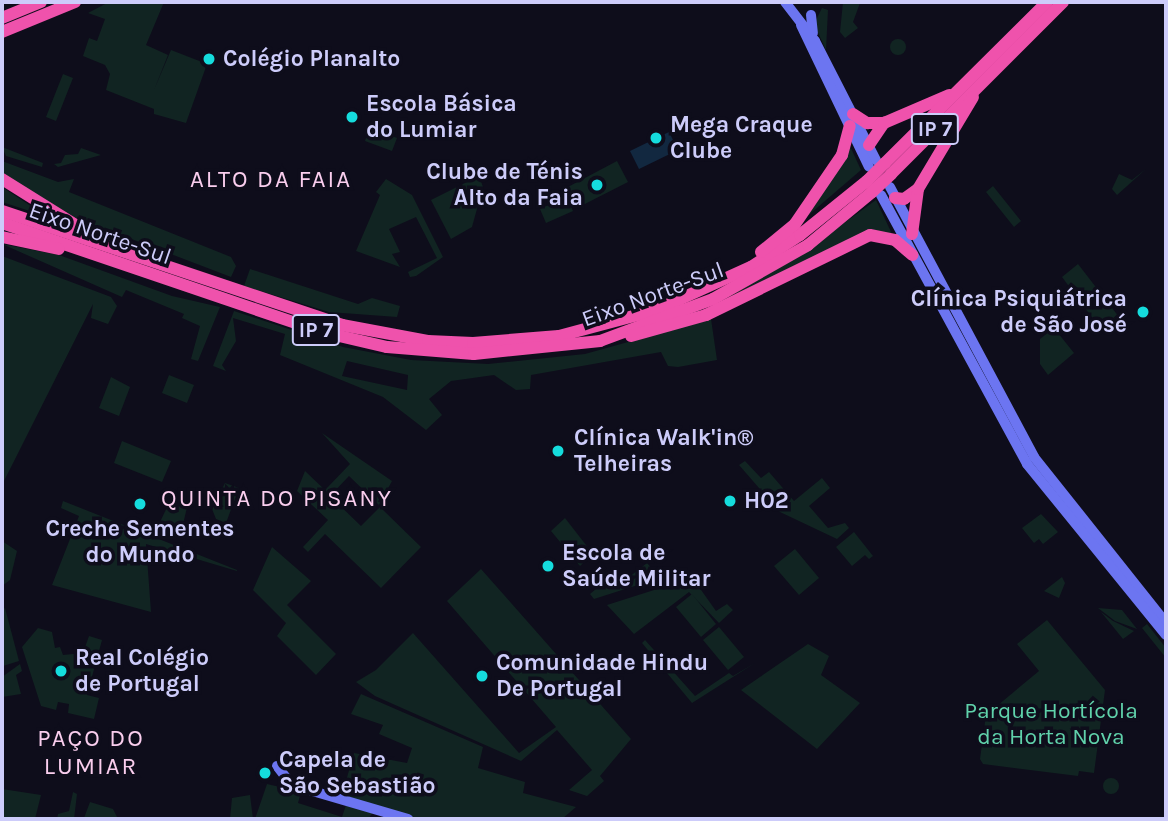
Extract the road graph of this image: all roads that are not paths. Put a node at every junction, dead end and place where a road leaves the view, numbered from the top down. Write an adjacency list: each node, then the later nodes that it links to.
1 (41, 2): 7 (highway)
2 (75, 2): 9 (highway)
3 (785, 2): 8 (main road)
4 (1047, 2): 12 (highway, Eixo Norte-Sul / IP 7)
5 (1063, 2): 11 (highway, Eixo Norte-Sul / IP 7)
6 (811, 15): 10 (main road)
7 (2, 18)
8 (800, 21): 10 (main road); 13 (main road)
9 (2, 32)
10 (815, 41): 13 (main road)
11 (980, 84): 15 (highway, Eixo Norte-Sul / IP 7); 17 (highway)
12 (956, 92): 14 (highway); 15 (highway, Eixo Norte-Sul / IP 7)
13 (851, 120): 14 (highway); 15 (main road); 25 (highway)
14 (884, 123): 15 (highway)
15 (879, 176): 17 (highway); 20 (main road); 23 (main road); 25 (highway, Eixo Norte-Sul / IP 7); 26 (highway, Eixo Norte-Sul / IP 7)
16 (2, 179): 22 (highway)
17 (918, 189): 20 (highway)
18 (2, 211): 22 (highway, Eixo Norte-Sul / IP 7)
19 (2, 223): 24 (highway, Eixo Norte-Sul / IP 7)
20 (912, 234): 27 (main road)
21 (2, 237): 24 (highway)
22 (117, 247): 25 (highway, Eixo Norte-Sul / IP 7)
23 (912, 255): 26 (highway); 28 (main road)
24 (117, 262): 26 (highway, Eixo Norte-Sul / IP 7)
25 (732, 277)
26 (600, 341)
27 (1166, 623)
28 (1166, 635)
29 (277, 766): 30 (main road)
30 (408, 819)

